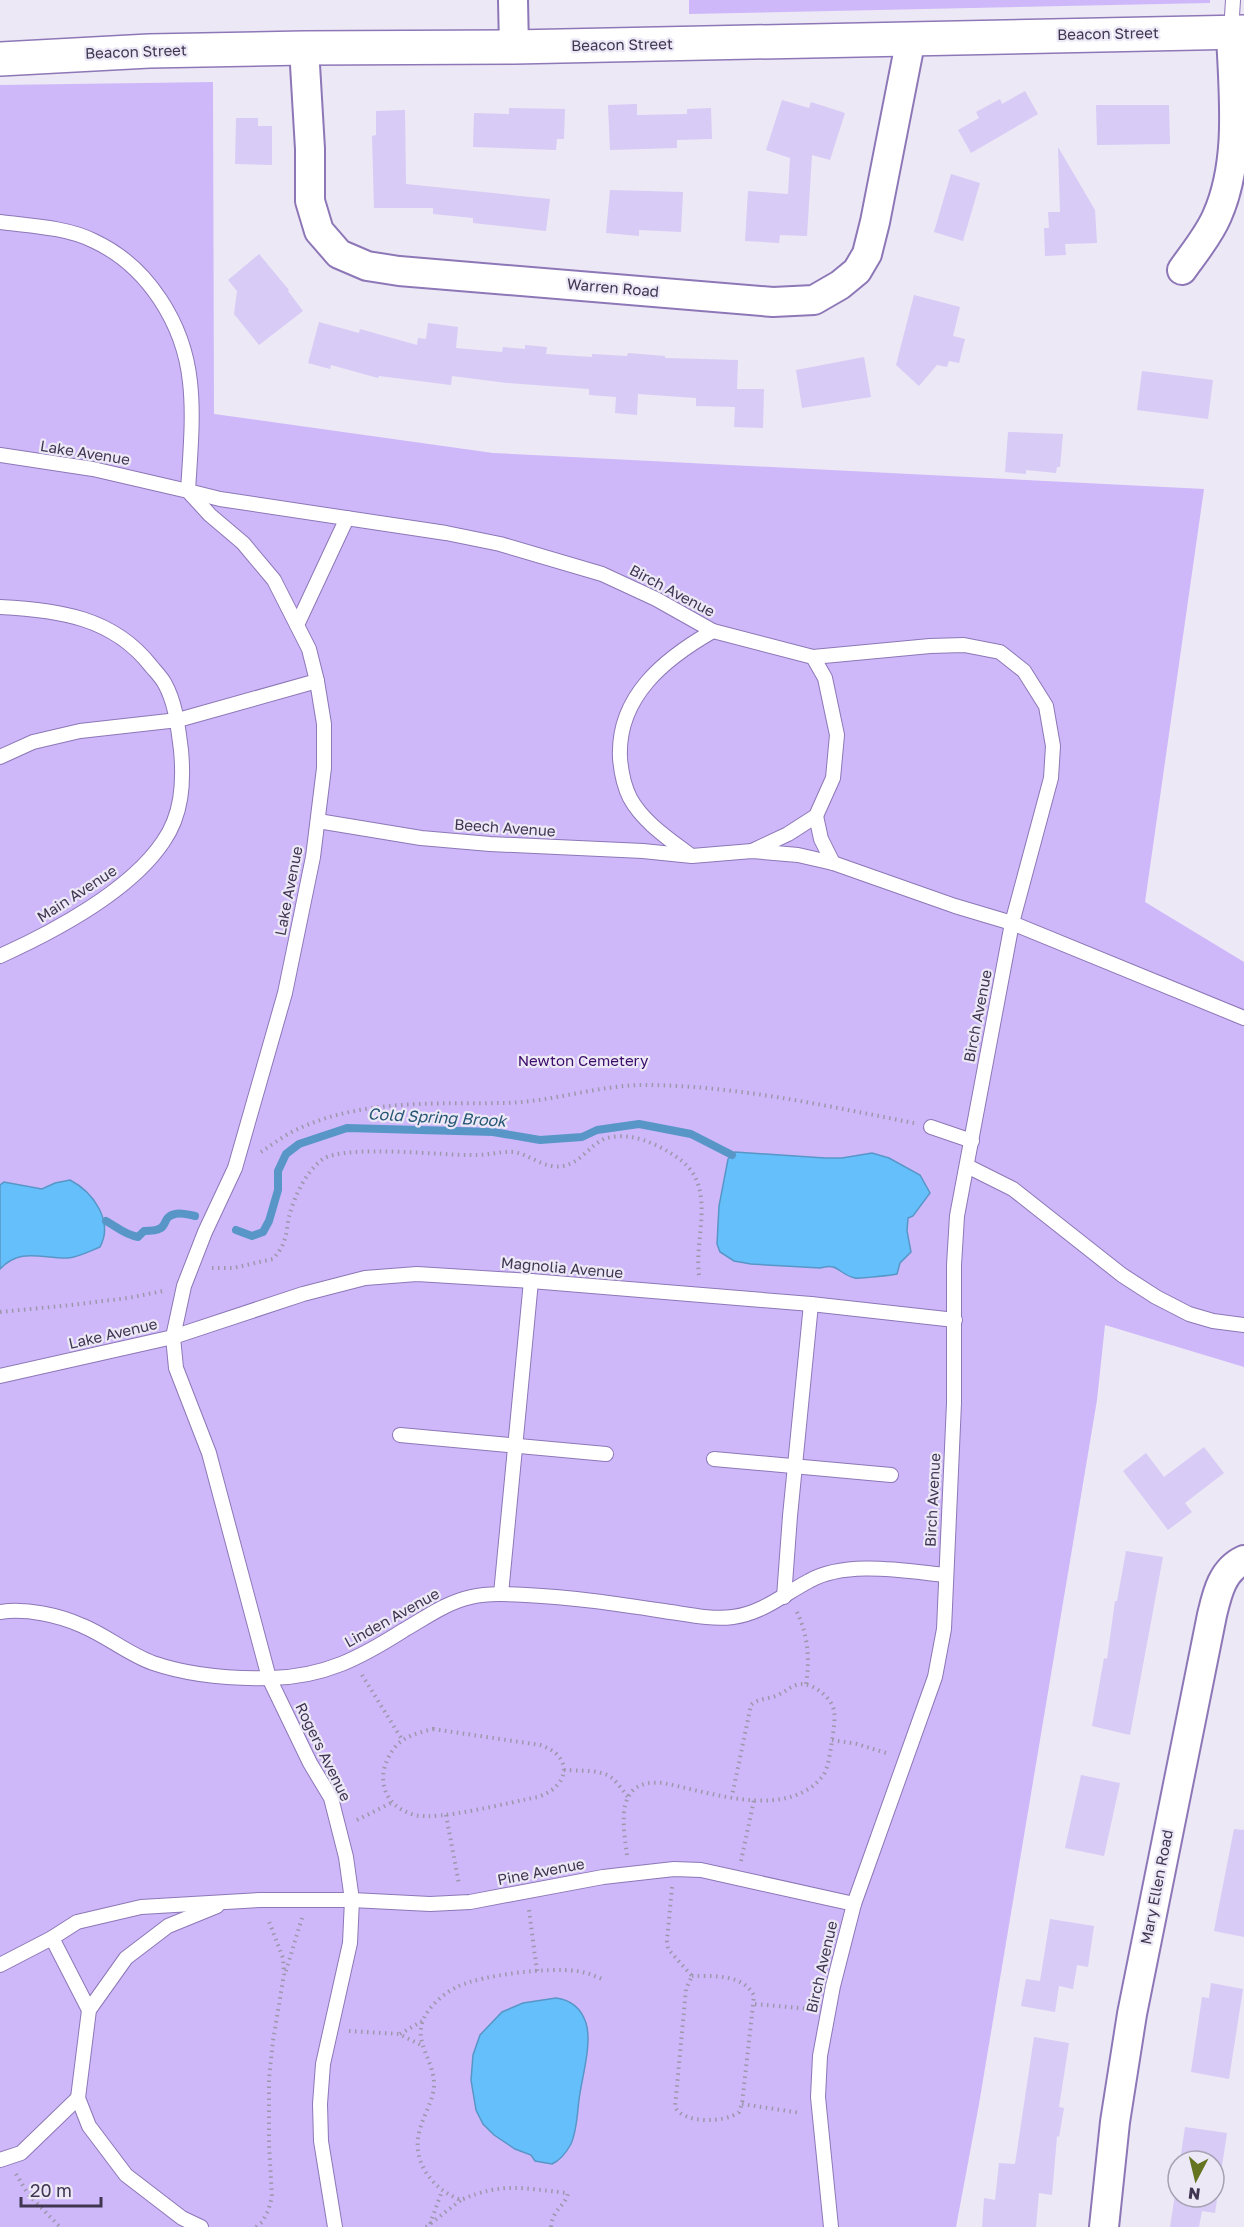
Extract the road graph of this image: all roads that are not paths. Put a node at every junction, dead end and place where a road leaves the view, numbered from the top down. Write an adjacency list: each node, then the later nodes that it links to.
1 (513, 0): 4 (street)
2 (1236, 21): 3 (main road, Beacon Street); 8 (street)
3 (911, 39): 4 (main road, Beacon Street); 5 (street, Warren Road)
4 (514, 47): 5 (main road, Beacon Street)
5 (304, 48): 6 (main road, Beacon Street)
6 (0, 59)
7 (0, 222): 10 (lane)
8 (1182, 270)
9 (0, 455): 10 (lane, Lake Avenue)
10 (188, 491): 11 (lane, Birch Avenue); 13 (lane, Lake Avenue)
11 (347, 518): 13 (lane); 14 (lane, Birch Avenue)
12 (0, 607): 17 (lane, Main Avenue)
13 (297, 625): 16 (lane, Lake Avenue)
14 (713, 631): 15 (lane, Birch Avenue); 22 (lane)
15 (813, 657): 19 (lane); 24 (lane, Birch Avenue)
16 (317, 681): 17 (lane); 20 (lane, Lake Avenue)
17 (178, 720): 18 (lane); 25 (lane, Main Avenue)
18 (0, 757)
19 (816, 816): 21 (lane); 23 (lane)
20 (318, 821): 22 (lane, Beech Avenue); 34 (lane, Lake Avenue)
21 (752, 851): 22 (lane, Beech Avenue); 23 (lane)
22 (692, 856)
23 (833, 863): 24 (lane)
24 (1012, 923): 26 (lane); 28 (lane, Birch Avenue)
25 (0, 956)
26 (1244, 1017)
27 (931, 1127): 28 (lane)
28 (972, 1141): 29 (lane, Birch Avenue)
29 (967, 1166): 32 (lane, Birch Avenue); 33 (lane)
30 (531, 1281): 31 (lane, Magnolia Avenue); 34 (lane, Magnolia Avenue); 37 (lane)
31 (810, 1305): 32 (lane, Magnolia Avenue); 40 (lane)
32 (955, 1320): 43 (lane, Birch Avenue)
33 (1244, 1325)
34 (173, 1337): 35 (lane, Lake Avenue); 47 (lane, Rogers Avenue)
35 (0, 1376)
36 (400, 1435): 37 (lane)
37 (515, 1445): 38 (lane); 44 (lane)
38 (606, 1454)
39 (714, 1460): 40 (lane)
40 (795, 1467): 41 (lane); 45 (lane)
41 (891, 1475)
42 (1244, 1560): 59 (street, Mary Ellen Road)
43 (946, 1575): 45 (lane, Linden Avenue); 50 (lane, Birch Avenue)
44 (501, 1594): 45 (lane, Linden Avenue); 47 (lane, Linden Avenue)
45 (784, 1597)
46 (0, 1612): 47 (lane, Linden Avenue)
47 (269, 1678): 48 (lane, Rogers Avenue)
48 (352, 1900): 49 (lane, Pine Avenue); 50 (lane, Pine Avenue); 57 (lane, Rogers Avenue)
49 (231, 1901): 51 (lane, Pine Avenue); 53 (lane)
50 (854, 1904): 58 (lane, Birch Avenue)
51 (52, 1938): 52 (lane, Pine Avenue); 53 (lane)
52 (0, 1965)
53 (89, 2010): 54 (lane)
54 (78, 2098): 55 (lane); 56 (lane)
55 (4, 2158)
56 (201, 2227)
57 (335, 2227)
58 (831, 2227)
59 (1104, 2227)

